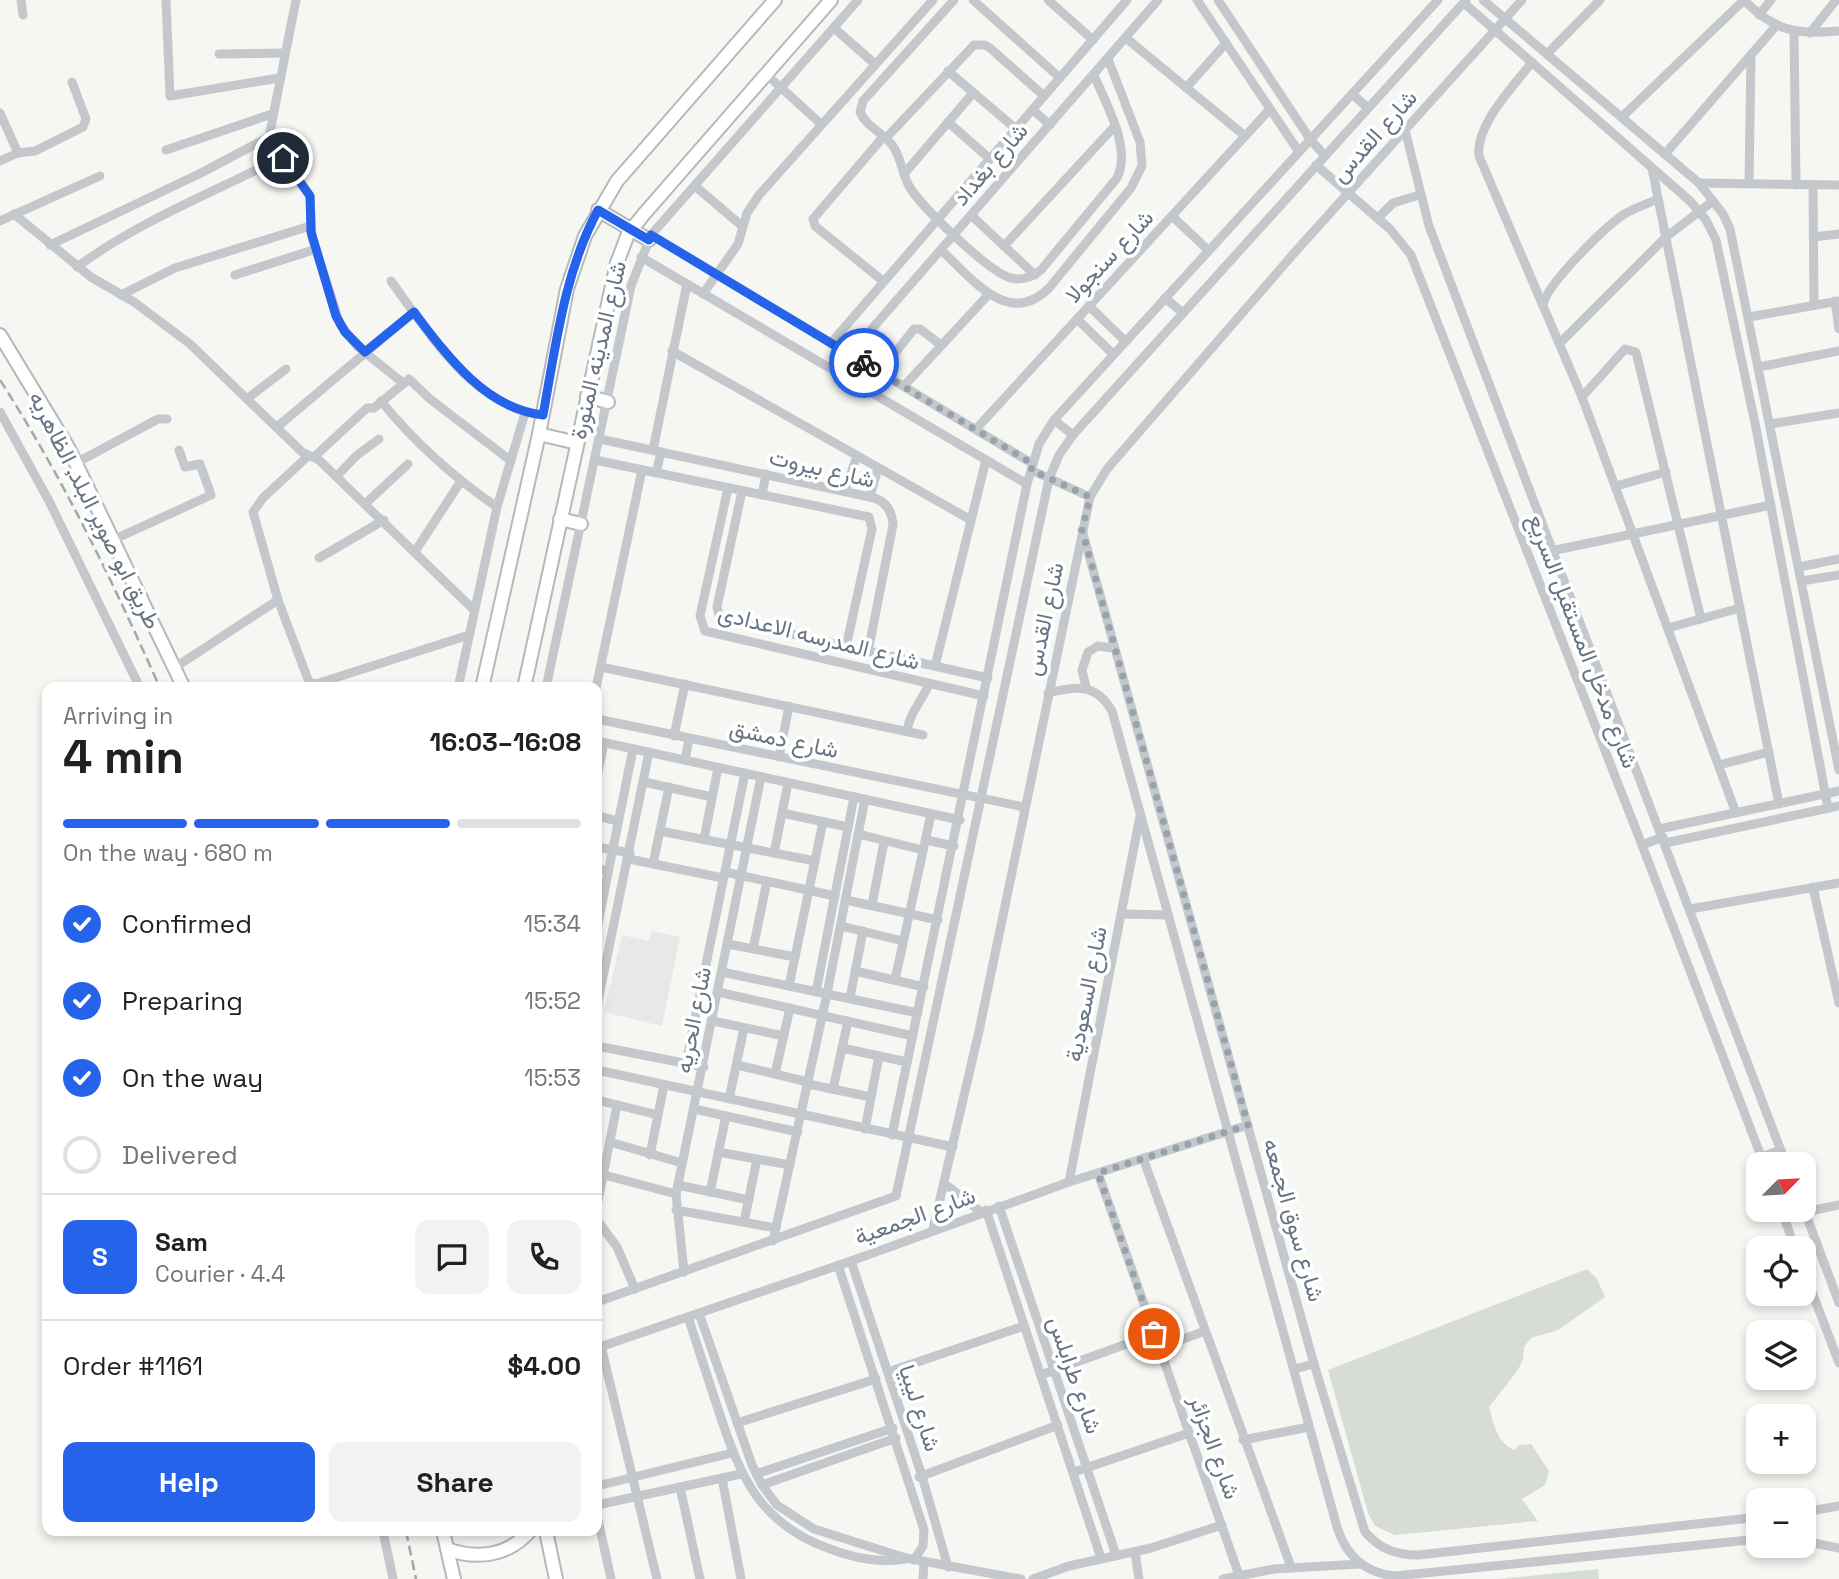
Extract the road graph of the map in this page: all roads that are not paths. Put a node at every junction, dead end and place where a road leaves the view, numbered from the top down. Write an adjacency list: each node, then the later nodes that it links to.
1 (21, 0): 23 (street)
2 (166, 0): 45 (street)
3 (296, 0): 35 (street)
4 (775, 0): 93 (main road, شارع المدينه المنورة)
5 (831, 0): 43 (main road, شارع المدينه المنورة)
6 (858, 0): 27 (street)
7 (933, 0): 41 (street)
8 (954, 0): 67 (street)
9 (973, 0): 46 (street)
10 (1048, 0): 33 (street)
11 (1127, 0): 33 (street, شارع بغداد)
12 (1158, 0): 32 (street, شارع بغداد)
13 (1197, 0): 34 (street)
14 (1438, 0): 51 (street)
15 (1483, 0): 25 (street)
16 (1522, 0): 25 (street, شارع القدس)
17 (1600, 0): 37 (street)
18 (1744, 0): 24 (street); 58 (street)
19 (1771, 0): 24 (street)
20 (1836, 0): 31 (street)
21 (1219, 1): 68 (street)
22 (1465, 1): 28 (street); 53 (street, شارع القدس)
23 (23, 15)
24 (1759, 15): 26 (street)
25 (1505, 18): 28 (street, شارع القدس); 37 (street)
26 (1776, 26): 29 (street); 38 (street)
27 (834, 28): 41 (street); 48 (street)
28 (1495, 30): 40 (street); 64 (street, شارع القدس)
29 (1794, 31): 31 (street); 85 (street)
30 (1839, 31): 31 (street)
31 (1810, 33)
32 (1126, 38): 39 (street, شارع بغداد); 49 (street)
33 (1093, 40): 46 (street, شارع بغداد)
34 (1226, 43): 49 (street); 54 (street)
35 (285, 53): 36 (street); 45 (street)
36 (219, 54)
37 (1547, 54): 58 (street)
38 (1751, 55): 72 (street); 84 (street)
39 (1108, 59): 44 (street, شارع بغداد); 82 (street)
40 (1532, 62): 78 (street); 127 (street)
41 (875, 64): 60 (street)
42 (948, 71): 50 (street); 52 (street); 67 (street)
43 (766, 74): 48 (street); 103 (main road, شارع المدينه المنورة)
44 (1094, 75): 61 (street, شارع بغداد); 62 (street)
45 (279, 78): 57 (street)
46 (1060, 78): 52 (street, شارع بغداد)
47 (72, 82): 71 (street)
48 (781, 87): 60 (street); 87 (street)
49 (1186, 88): 65 (street)
50 (973, 93): 59 (street); 63 (street)
51 (1352, 94): 53 (street); 68 (street)
52 (1044, 96): 55 (street, شارع بغداد)
53 (1368, 108): 73 (street, شارع القدس)
54 (1270, 109): 65 (street, شارع سنجولا); 70 (street)
55 (1033, 110): 61 (street); 63 (street, شارع بغداد)
56 (0, 113): 71 (street)
57 (272, 114): 66 (street); 69 (street)
58 (1622, 117): 72 (street)
59 (948, 122): 75 (street); 80 (street)
60 (821, 124): 102 (street)
61 (1050, 125): 96 (street, شارع بغداد)
62 (1114, 127): 79 (street); 110 (street)
63 (1016, 129): 75 (street, شارع بغداد)
64 (1405, 131): 89 (street, شارع القدس); 90 (street, شارع مدخل المستقبل السريع)
65 (1245, 136): 97 (street, شارع سنجولا)
66 (269, 137): 74 (street); 109 (street)
67 (885, 137): 80 (street); 120 (street)
68 (1310, 139): 70 (street); 73 (street)
69 (166, 150)
70 (1298, 152): 113 (street)
71 (18, 153): 76 (street)
72 (1665, 155): 83 (street)
73 (1325, 156): 77 (street, شارع القدس)
74 (283, 158): 101 (street); 115 (street)
75 (990, 159): 99 (street, شارع بغداد)
76 (0, 161)
77 (1316, 165): 89 (street, شارع مدخل المستقبل السريع); 131 (street, شارع القدس)
78 (1652, 168): 91 (street); 94 (street)
79 (1121, 170): 82 (street); 118 (street)
80 (904, 174): 99 (street)
81 (100, 176): 95 (street)
82 (1138, 178): 123 (street)
83 (1699, 183): 84 (street); 92 (street)
84 (1749, 184): 85 (street)
85 (1796, 185): 88 (street)
86 (1839, 185): 88 (street)
87 (695, 186): 102 (street); 108 (street)
88 (1813, 186): 107 (street)
89 (1348, 193): 98 (street, شارع مدخل المستقبل السريع); 197 (street, شارع القدس)
90 (1419, 195): 98 (street); 212 (street, شارع مدخل المستقبل السريع)
91 (1658, 199): 106 (street); 127 (street)
92 (1713, 201): 94 (street); 132 (street)
93 (598, 210): 103 (main road); 160 (main road, شارع المدينه المنورة)
94 (1699, 211): 106 (street); 137 (street)
95 (14, 214): 100 (street); 109 (street)
96 (971, 215): 105 (street, شارع بغداد); 110 (street)
97 (1172, 216): 113 (street); 129 (street, شارع سنجولا)
98 (1378, 218): 294 (street, شارع مدخل المستقبل السريع)
99 (938, 219): 105 (street); 120 (street, شارع بغداد)
100 (0, 221)
101 (310, 226): 111 (street); 124 (street)
102 (742, 226): 117 (street)
103 (631, 229): 108 (main road); 152 (main road, شارع المدينه المنورة)
104 (1839, 234): 107 (street)
105 (954, 235): 112 (street, شارع بغداد); 118 (street)
106 (1666, 237): 140 (street); 202 (street)
107 (1814, 237): 128 (street)
108 (650, 238): 114 (street); 117 (street)
109 (50, 245): 115 (street)
110 (1004, 246): 118 (street)
111 (316, 249): 116 (street); 144 (street)
112 (941, 250): 123 (street); 145 (street, شارع بغداد)
113 (1208, 250): 125 (street)
114 (640, 257): 121 (street); 156 (street)
115 (77, 267): 124 (street)
116 (235, 275)
117 (716, 275): 122 (street); 139 (street)
118 (1035, 275)
119 (391, 281): 130 (street)
120 (883, 281): 139 (street, شارع بغداد)
121 (687, 284): 122 (street); 142 (street)
122 (703, 294): 176 (street)
123 (989, 294): 141 (street)
124 (121, 295): 154 (street)
125 (1165, 298): 131 (street); 138 (street)
126 (1837, 301): 128 (street); 134 (street)
127 (1543, 305): 140 (street)
128 (1814, 305): 132 (street)
129 (1088, 306): 133 (street, شارع سنجولا); 138 (street)
130 (414, 312): 144 (street); 158 (street)
131 (1183, 313): 167 (street, شارع القدس)
132 (1749, 317): 135 (street)
133 (1076, 320): 146 (street); 165 (street, شارع سنجولا)
134 (1839, 329)
135 (1752, 332): 137 (street); 147 (street)
136 (0, 335): 178 (main road, طريق ابو صوير البلد, الظاهريه)
137 (1738, 335): 199 (street)
138 (1125, 341): 146 (street)
139 (831, 343): 145 (street)
140 (1560, 343): 153 (street)
141 (941, 345): 149 (street); 151 (street)
142 (672, 351): 172 (street); 173 (street)
143 (1839, 351): 147 (street)
144 (365, 352): 150 (street); 164 (street)
145 (850, 354): 149 (street)
146 (1113, 354): 162 (street)
147 (1759, 367): 163 (street)
148 (286, 369): 154 (street)
149 (880, 372): 151 (street)
150 (403, 383): 155 (street); 177 (street)
151 (904, 386): 165 (street)
152 (587, 396): 156 (main road); 170 (main road, شارع المدينه المنورة)
153 (1582, 397): 183 (street); 190 (street)
154 (248, 398): 164 (street)
155 (382, 401): 174 (street); 188 (street)
156 (608, 401): 169 (street)
157 (0, 412): 232 (street)
158 (524, 413): 160 (street); 177 (street)
159 (1839, 413): 163 (street)
160 (543, 415): 166 (main road, شارع المدينه المنورة)
161 (167, 419): 178 (street)
162 (1054, 420): 167 (street); 180 (street)
163 (1770, 424): 215 (street)
164 (277, 427): 174 (street)
165 (976, 429): 180 (street)
166 (539, 434): 170 (main road); 237 (main road, شارع المدينه المنورة)
167 (1073, 435): 187 (street, شارع القدس)
168 (379, 439): 186 (street)
169 (600, 439): 172 (street, شارع بيروت); 175 (street)
170 (577, 443): 203 (main road, شارع المدينه المنورة)
171 (179, 450): 210 (street)
172 (657, 451): 184 (street); 185 (street, شارع بيروت)
173 (856, 456): 181 (street); 194 (street)
174 (311, 457): 186 (street); 218 (street)
175 (595, 460): 182 (street, شارع بيروت); 206 (street)
176 (985, 460): 189 (street); 205 (street)
177 (511, 461): 200 (street)
178 (76, 463): 210 (main road, طريق ابو صوير البلد, الظاهريه)
179 (408, 464): 198 (street)
180 (1032, 467): 187 (street); 189 (street)
181 (878, 468): 196 (street); 205 (street)
182 (642, 470): 184 (street, شارع بيروت); 228 (street)
183 (1666, 472): 190 (street); 207 (street)
184 (656, 473): 192 (street, شارع بيروت)
185 (766, 474): 191 (street, شارع بيروت); 195 (street)
186 (337, 476): 198 (street)
187 (1049, 479): 197 (street); 273 (street, شارع القدس)
188 (461, 481): 200 (street); 211 (street)
189 (1027, 484): 230 (street)
190 (1616, 486): 209 (street)
191 (827, 487): 194 (street, شارع بيروت); 201 (street)
192 (728, 488): 193 (street, شارع بيروت); 243 (street, شارع المدرسه الاعدادى)
193 (742, 491): 195 (street, شارع بيروت); 224 (street, شارع المدرسه الاعدادى)
194 (845, 491): 196 (street, شارع بيروت)
195 (762, 495): 201 (street, شارع بيروت)
196 (870, 497): 226 (street, شارع بيروت)
197 (1090, 497): 208 (street, شارع القدس)
198 (365, 504): 204 (street)
199 (1771, 505): 202 (street); 241 (street)
200 (497, 507): 220 (street)
201 (823, 507): 224 (street, شارع بيروت)
202 (1722, 515): 207 (street); 219 (street)
203 (560, 519): 206 (main road); 238 (main road, شارع المدينه المنورة)
204 (384, 520): 211 (street); 213 (street)
205 (971, 520): 227 (street)
206 (581, 524): 239 (street)
207 (1678, 524): 209 (street); 221 (street)
208 (1082, 530): 225 (street, شارع سوق الجمعه); 245 (street, شارع القدس)
209 (1634, 533): 212 (street); 222 (street)
210 (113, 540): 229 (main road, طريق ابو صوير البلد, الظاهريه)
211 (416, 550): 220 (street)
212 (1551, 551): 289 (street, شارع مدخل المستقبل السريع)
213 (319, 558)
214 (1839, 559): 215 (street)
215 (1799, 567): 217 (street)
216 (1839, 575): 217 (street)
217 (1802, 581): 231 (street)
218 (278, 600): 229 (street); 234 (street)
219 (1740, 608): 221 (street); 256 (street)
220 (473, 609): 223 (street)
221 (1701, 619): 222 (street)
222 (1668, 628): 259 (street)
223 (469, 635): 235 (street); 236 (street)
224 (846, 647): 226 (street, شارع المدرسه الاعدادى)
225 (1113, 649): 244 (street); 372 (street, شارع سوق الجمعه)
226 (868, 652): 227 (street, شارع المدرسه الاعدادى)
227 (935, 666): 230 (street, شارع المدرسه الاعدادى)
228 (601, 667): 240 (street); 242 (street)
229 (174, 668): 233 (main road, طريق ابو صوير البلد, الظاهريه)
230 (988, 678): 246 (street)
231 (1821, 679): 241 (street); 261 (street)
232 (137, 682)
233 (181, 682)
234 (310, 682)
235 (319, 682)
236 (459, 682)
237 (483, 682)
238 (525, 682)
239 (547, 682)
240 (597, 682)
241 (1805, 682): 268 (street)
242 (685, 684): 247 (street); 251 (street)
243 (929, 684): 246 (street, شارع المدرسه الاعدادى); 249 (street)
244 (1086, 687): 245 (street); 279 (street, شارع سوق الجمعه)
245 (1048, 693): 276 (street, شارع القدس)
246 (984, 696): 269 (street)
247 (789, 706): 249 (street); 257 (street)
248 (602, 720): 251 (street, شارع دمشق)
249 (907, 731): 250 (street)
250 (923, 735)
251 (674, 736): 252 (street, شارع دمشق)
252 (689, 739): 257 (street, شارع دمشق); 258 (street)
253 (602, 742): 254 (street, شارع دمشق)
254 (633, 749): 255 (street, شارع دمشق); 284 (street)
255 (649, 752): 258 (street, شارع دمشق); 264 (street)
256 (1769, 752): 259 (street); 274 (street)
257 (779, 757): 269 (street, شارع دمشق)
258 (685, 760): 260 (street, شارع دمشق)
259 (1719, 765): 280 (street)
260 (718, 768): 262 (street, شارع دمشق); 270 (street)
261 (1839, 771)
262 (744, 773): 263 (street, شارع دمشق); 293 (street, شارع الحريه)
263 (761, 777): 265 (street, شارع دمشق); 297 (street, شارع الحريه)
264 (643, 782): 266 (street); 301 (street)
265 (788, 783): 271 (street, شارع دمشق); 278 (street)
266 (669, 788): 270 (street); 287 (street)
267 (1839, 791): 268 (street)
268 (1825, 793): 274 (street); 277 (street)
269 (964, 796): 273 (street, شارع دمشق); 283 (street)
270 (712, 797): 290 (street)
271 (854, 797): 272 (street, شارع دمشق); 286 (street)
272 (865, 799): 281 (street, شارع دمشق); 288 (street)
273 (983, 800): 276 (street, شارع دمشق); 347 (street, شارع القدس)
274 (1779, 804): 280 (street)
275 (1839, 806): 277 (street)
276 (1024, 807): 379 (street, شارع القدس)
277 (1828, 808): 289 (street)
278 (782, 813): 285 (street); 300 (street)
279 (1140, 813): 320 (street, شارع السعودية); 321 (street, شارع سوق الجمعه)
280 (1735, 813): 289 (street)
281 (931, 814): 283 (street, شارع دمشق); 291 (street)
282 (602, 817): 284 (street)
283 (960, 820): 295 (street)
284 (618, 821): 298 (street)
285 (823, 822): 286 (street); 302 (street)
286 (848, 827): 312 (street)
287 (660, 831): 290 (street); 303 (street)
288 (858, 834): 292 (street); 313 (street)
289 (1662, 836): 294 (street); 317 (street, شارع مدخل المستقبل السريع)
290 (704, 839): 293 (street)
291 (926, 839): 295 (street); 299 (street)
292 (884, 842): 299 (street); 315 (street)
293 (730, 844): 297 (street); 306 (street, شارع الحريه)
294 (1643, 845): 382 (street, شارع مدخل المستقبل السريع)
295 (954, 846): 322 (street)
296 (602, 847): 298 (street)
297 (747, 848): 300 (street); 307 (street, شارع الحريه)
298 (613, 850): 301 (street); 305 (street)
299 (923, 850): 319 (street)
300 (774, 853): 302 (street)
301 (630, 856): 303 (street); 318 (street)
302 (816, 861): 311 (street)
303 (653, 864): 306 (street)
304 (602, 870): 305 (street)
305 (608, 871): 314 (street)
306 (724, 875): 307 (street); 324 (street, شارع الحريه)
307 (741, 876): 308 (street); 325 (street, شارع الحريه)
308 (767, 881): 311 (street); 329 (street)
309 (1839, 883): 310 (street)
310 (1813, 887): 317 (street); 341 (street)
311 (809, 891): 312 (street); 330 (street)
312 (835, 896): 338 (street)
313 (846, 901): 315 (street); 323 (street)
314 (602, 904)
315 (872, 905): 319 (street)
316 (602, 909): 318 (street)
317 (1690, 909): 380 (street, شارع مدخل المستقبل السريع)
318 (617, 913): 334 (street)
319 (909, 914): 322 (street); 327 (street)
320 (1121, 914): 321 (street); 392 (street, شارع السعودية)
321 (1168, 915): 375 (street, شارع سوق الجمعه)
322 (938, 920): 336 (street)
323 (841, 926): 326 (street); 339 (street)
324 (713, 929): 325 (street); 355 (street, شارع الحريه)
325 (730, 932): 328 (street, شارع الحريه)
326 (863, 932): 327 (street); 331 (street)
327 (903, 941): 333 (street)
328 (728, 944): 329 (street); 332 (street, شارع الحريه)
329 (753, 949): 330 (street)
330 (795, 957): 335 (street)
331 (855, 971): 333 (street); 340 (street)
332 (722, 972): 335 (street); 337 (street, شارع الحريه)
333 (895, 980): 336 (street)
334 (602, 983)
335 (789, 986): 338 (street)
336 (924, 987): 344 (street)
337 (718, 992): 342 (street); 345 (street, شارع الحريه)
338 (816, 992): 339 (street)
339 (827, 994): 340 (street); 343 (street)
340 (849, 998): 344 (street)
341 (1839, 1003)
342 (790, 1008): 343 (street); 349 (street)
343 (823, 1016): 346 (street); 360 (street)
344 (917, 1017): 347 (street); 350 (street)
345 (713, 1021): 348 (street); 357 (street, شارع الحريه)
346 (848, 1021): 350 (street); 352 (street)
347 (933, 1025): 377 (street, شارع القدس)
348 (744, 1028): 349 (street); 356 (street)
349 (784, 1036): 359 (street)
350 (913, 1036): 354 (street)
351 (602, 1047): 355 (street)
352 (842, 1048): 353 (street); 362 (street)
353 (879, 1056): 354 (street); 364 (street)
354 (907, 1062): 376 (street)
355 (686, 1063): 357 (street)
356 (737, 1065): 359 (street); 365 (street)
357 (704, 1067): 363 (street, شارع الحريه)
358 (602, 1071): 361 (street)
359 (775, 1074): 360 (street)
360 (808, 1083): 362 (street); 370 (street)
361 (664, 1085): 363 (street); 369 (street)
362 (833, 1090): 364 (street)
363 (698, 1092): 365 (street); 368 (street, شارع الحريه)
364 (871, 1097): 373 (street)
365 (729, 1099): 370 (street)
366 (602, 1101): 367 (street)
367 (617, 1105): 369 (street); 378 (street)
368 (694, 1109): 371 (street); 387 (street, شارع الحريه)
369 (658, 1115): 384 (street)
370 (801, 1115): 373 (street); 374 (street)
371 (726, 1116): 374 (street); 381 (street)
372 (1248, 1125): 375 (street, شارع الجمعية); 428 (street, شارع سوق الجمعه)
373 (865, 1129): 376 (street)
374 (797, 1132): 388 (street)
375 (1228, 1132): 385 (street, شارع الجمعية); 429 (street, شارع سوق الجمعه)
376 (892, 1135): 377 (street)
377 (908, 1138): 379 (street); 407 (street, شارع الجمعية)
378 (610, 1142): 384 (street); 389 (street)
379 (954, 1147): 393 (street, شارع القدس)
380 (1781, 1150): 383 (street)
381 (718, 1152): 386 (street); 395 (street)
382 (1759, 1152)
383 (1778, 1152)
384 (650, 1155): 387 (street)
385 (1143, 1158): 390 (street, شارع الجمعية); 420 (street)
386 (757, 1159): 388 (street); 396 (street)
387 (682, 1163): 394 (street, شارع الحريه)
388 (790, 1165): 405 (street)
389 (602, 1168)
390 (1098, 1173): 392 (street, شارع الجمعية); 421 (street, شارع الجزائر)
391 (602, 1174): 394 (street)
392 (1069, 1182): 398 (street, شارع الجمعية)
393 (945, 1184): 401 (street); 406 (street, شارع القدس)
394 (677, 1190): 395 (street); 400 (street, شارع الحريه)
395 (710, 1192): 396 (street)
396 (749, 1200): 402 (street)
397 (1839, 1205): 399 (street)
398 (999, 1206): 401 (street, شارع الجمعية); 409 (street, شارع طرابلس)
399 (1816, 1209)
400 (676, 1210): 402 (street); 412 (street, شارع الحريه)
401 (984, 1211): 406 (street, شارع الجمعية); 411 (street, شارع طرابلس)
402 (744, 1222): 405 (street)
403 (1808, 1222): 414 (street)
404 (602, 1227): 413 (street)
405 (776, 1228): 407 (street)
406 (933, 1229): 408 (street, شارع الجمعية)
407 (773, 1241): 412 (street, شارع الجمعية)
408 (851, 1261): 410 (street, شارع الجمعية); 424 (street, شارع ليبيا)
409 (1017, 1263): 411 (street); 430 (street, شارع طرابلس)
410 (838, 1265): 417 (street, شارع الجمعية); 425 (street, شارع ليبيا)
411 (1004, 1267): 419 (street, شارع طرابلس)
412 (684, 1272): 413 (street, شارع الجمعية)
413 (635, 1289): 415 (street, شارع الجمعية)
414 (1838, 1297)
415 (602, 1300)
416 (1816, 1303): 427 (street)
417 (699, 1313): 418 (street, شارع الجمعية); 434 (street)
418 (688, 1317): 422 (street, شارع الجمعية); 441 (street)
419 (1024, 1326): 431 (street); 432 (street, شارع طرابلس)
420 (1205, 1331): 423 (street); 440 (street)
421 (1154, 1334): 423 (street, شارع الجزائر); 430 (street)
422 (602, 1346)
423 (1159, 1348): 438 (street, شارع الجزائر)
424 (882, 1353): 425 (street); 431 (street, شارع ليبيا)
425 (869, 1356): 433 (street, شارع ليبيا)
426 (602, 1358): 449 (street)
427 (1839, 1363)
428 (1314, 1364): 429 (street); 459 (street, شارع سوق الجمعه)
429 (1294, 1369): 436 (street, شارع سوق الجمعه)
430 (1054, 1370): 432 (street); 444 (street, شارع طرابلس)
431 (888, 1372): 448 (street, شارع ليبيا)
432 (1041, 1375): 435 (street, شارع طرابلس)
433 (876, 1379): 434 (street); 437 (street, شارع ليبيا)
434 (737, 1423): 439 (street)
435 (1058, 1425): 445 (street, شارع طرابلس); 448 (street)
436 (1309, 1427): 440 (street); 476 (street, شارع سوق الجمعه)
437 (895, 1433): 442 (street); 443 (street); 451 (street, شارع ليبيا)
438 (1189, 1433): 444 (street); 460 (street, شارع الجزائر)
439 (742, 1439): 441 (street); 447 (street)
440 (1243, 1440): 478 (street)
441 (731, 1448): 446 (street); 449 (street)
442 (811, 1455): 443 (street); 447 (street)
443 (816, 1466): 453 (street)
444 (1087, 1467): 445 (street); 473 (street, شارع طرابلس)
445 (1074, 1472): 474 (street, شارع طرابلس)
446 (741, 1474): 450 (street); 469 (street)
447 (756, 1474): 453 (street)
448 (922, 1476): 451 (street); 477 (street, شارع ليبيا)
449 (633, 1477): 452 (street); 455 (street)
450 (722, 1478): 454 (street); 486 (street)
451 (910, 1480): 475 (street, شارع ليبيا)
452 (602, 1485)
453 (762, 1485): 466 (street)
454 (680, 1487): 455 (street); 485 (street)
455 (637, 1496): 456 (street); 484 (street)
456 (602, 1504)
457 (1839, 1507): 458 (street)
458 (1816, 1510)
459 (1746, 1518)
460 (1222, 1525): 472 (street); 479 (street, شارع الجزائر)
461 (384, 1536): 480 (street)
462 (444, 1536): 471 (main road)
463 (525, 1536): 471 (main road)
464 (547, 1536): 482 (main road)
465 (602, 1536): 483 (street)
466 (831, 1536): 469 (street); 475 (street)
467 (1746, 1540): 476 (street)
468 (1816, 1543): 470 (street)
469 (826, 1548): 475 (street)
470 (1839, 1548)
471 (447, 1549): 481 (main road)
472 (1135, 1552): 473 (street); 490 (street)
473 (1116, 1555): 474 (street)
474 (1101, 1558): 489 (street)
475 (915, 1560): 477 (street); 487 (street, شارع ليبيا)
476 (1360, 1564): 478 (street)
477 (948, 1567): 488 (street)
478 (1290, 1567): 479 (street)
479 (1239, 1575): 491 (street)
480 (393, 1579)
481 (454, 1579)
482 (556, 1579)
483 (611, 1579)
484 (657, 1579)
485 (700, 1579)
486 (741, 1579)
487 (923, 1579)
488 (1021, 1579)
489 (1033, 1579)
490 (1139, 1579)
491 (1223, 1579)

